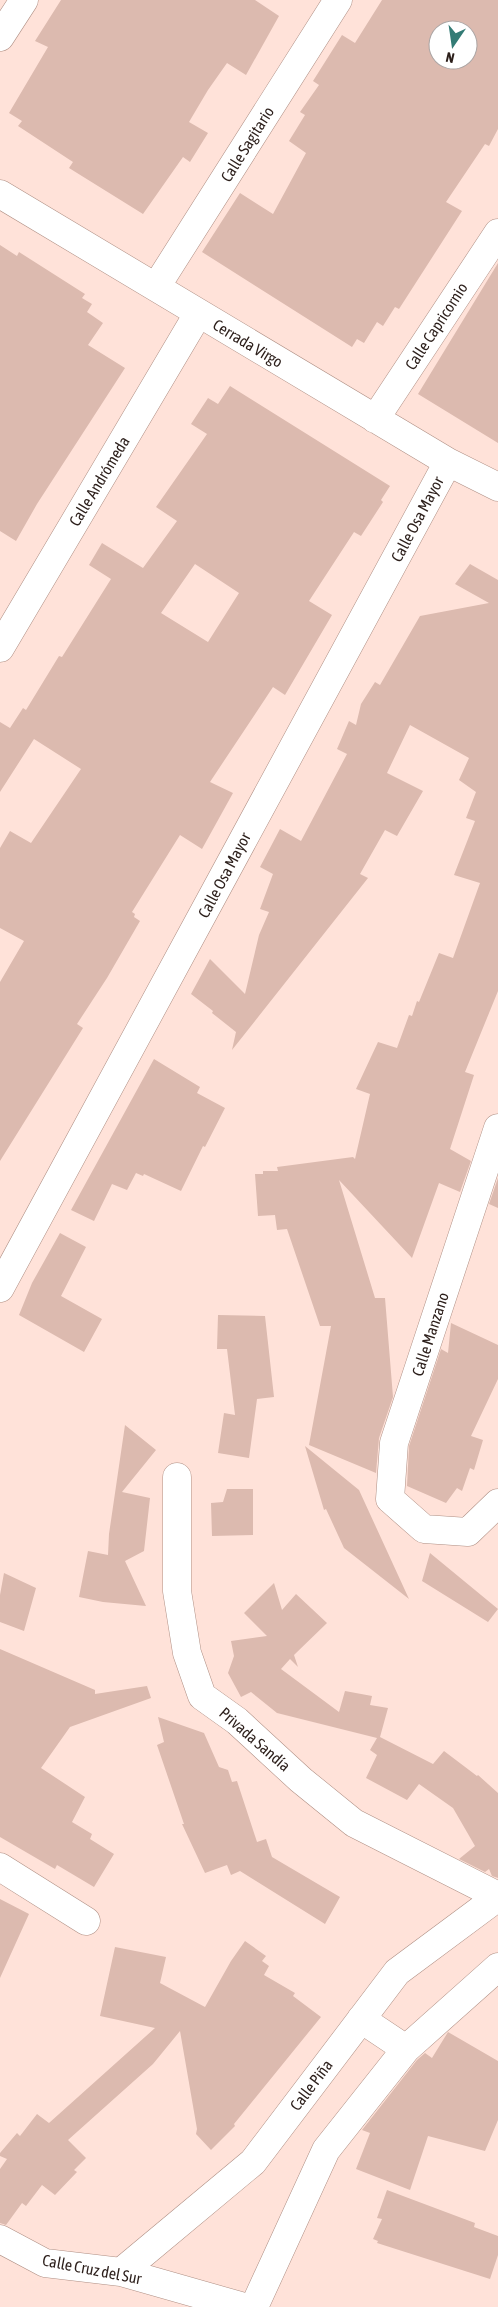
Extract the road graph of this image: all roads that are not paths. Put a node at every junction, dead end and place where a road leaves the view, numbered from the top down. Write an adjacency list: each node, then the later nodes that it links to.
1 (24, 0): 3 (street)
2 (338, 0): 6 (street, Calle Sagitario)
3 (0, 37)
4 (0, 194): 6 (street, Cerrada Virgo)
5 (498, 233): 8 (street, Calle Capricornio)
6 (156, 287): 7 (street, Cerrada Virgo)
7 (198, 314): 8 (street, Cerrada Virgo); 11 (street, Calle Andrómeda)
8 (375, 419): 9 (street, Cerrada Virgo)
9 (448, 462): 10 (street, Cerrada Virgo); 13 (street, Calle Osa Mayor)
10 (498, 487)
11 (0, 648)
12 (498, 1128): 15 (street, Calle Manzano)
13 (0, 1288)
14 (176, 1477): 17 (street, Privada Sandía)
15 (498, 1503)
16 (0, 1867): 18 (street)
17 (498, 1897): 20 (street, Calle Piña)
18 (86, 1921)
19 (498, 1967): 21 (street)
20 (362, 2019): 21 (street); 23 (street, Calle Piña)
21 (406, 2049): 25 (street)
22 (0, 2239): 23 (street, Calle Cruz del Sur)
23 (121, 2272): 24 (street, Calle Cruz del Sur)
24 (244, 2307)
25 (254, 2307)

